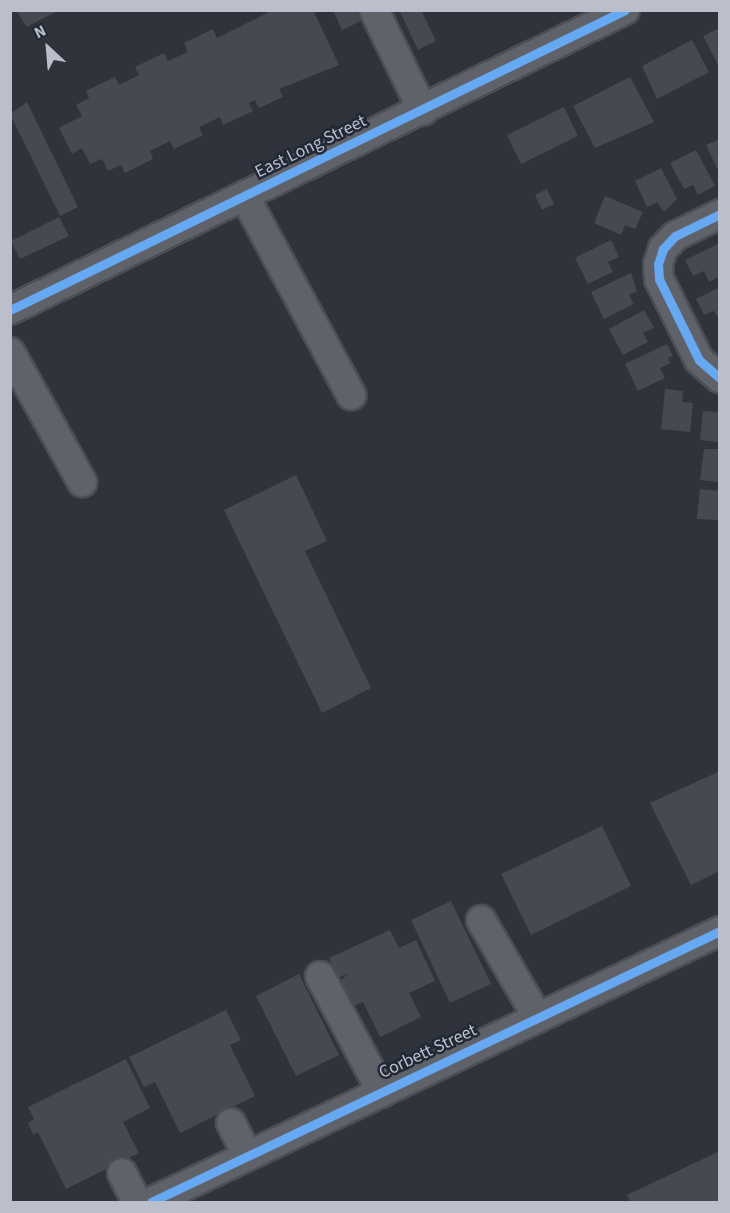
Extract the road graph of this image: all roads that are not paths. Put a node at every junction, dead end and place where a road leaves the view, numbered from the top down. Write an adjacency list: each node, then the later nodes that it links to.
1 (374, 10): 3 (street)
2 (625, 10): 3 (street, East Long Street)
3 (423, 111): 4 (street, East Long Street)
4 (245, 197): 6 (street, East Long Street); 9 (street)
5 (720, 214): 8 (street)
6 (10, 310)
7 (10, 352): 10 (street)
8 (720, 378)
9 (351, 395)
10 (82, 482)
11 (481, 920): 14 (street)
12 (720, 931): 14 (street, Corbett Street)
13 (320, 976): 15 (street)
14 (538, 1018): 15 (street, Corbett Street)
15 (382, 1092): 17 (street, Corbett Street)
16 (231, 1123): 17 (street)
17 (248, 1156): 20 (street, Corbett Street)
18 (122, 1173): 19 (street)
19 (137, 1203)
20 (151, 1203)

